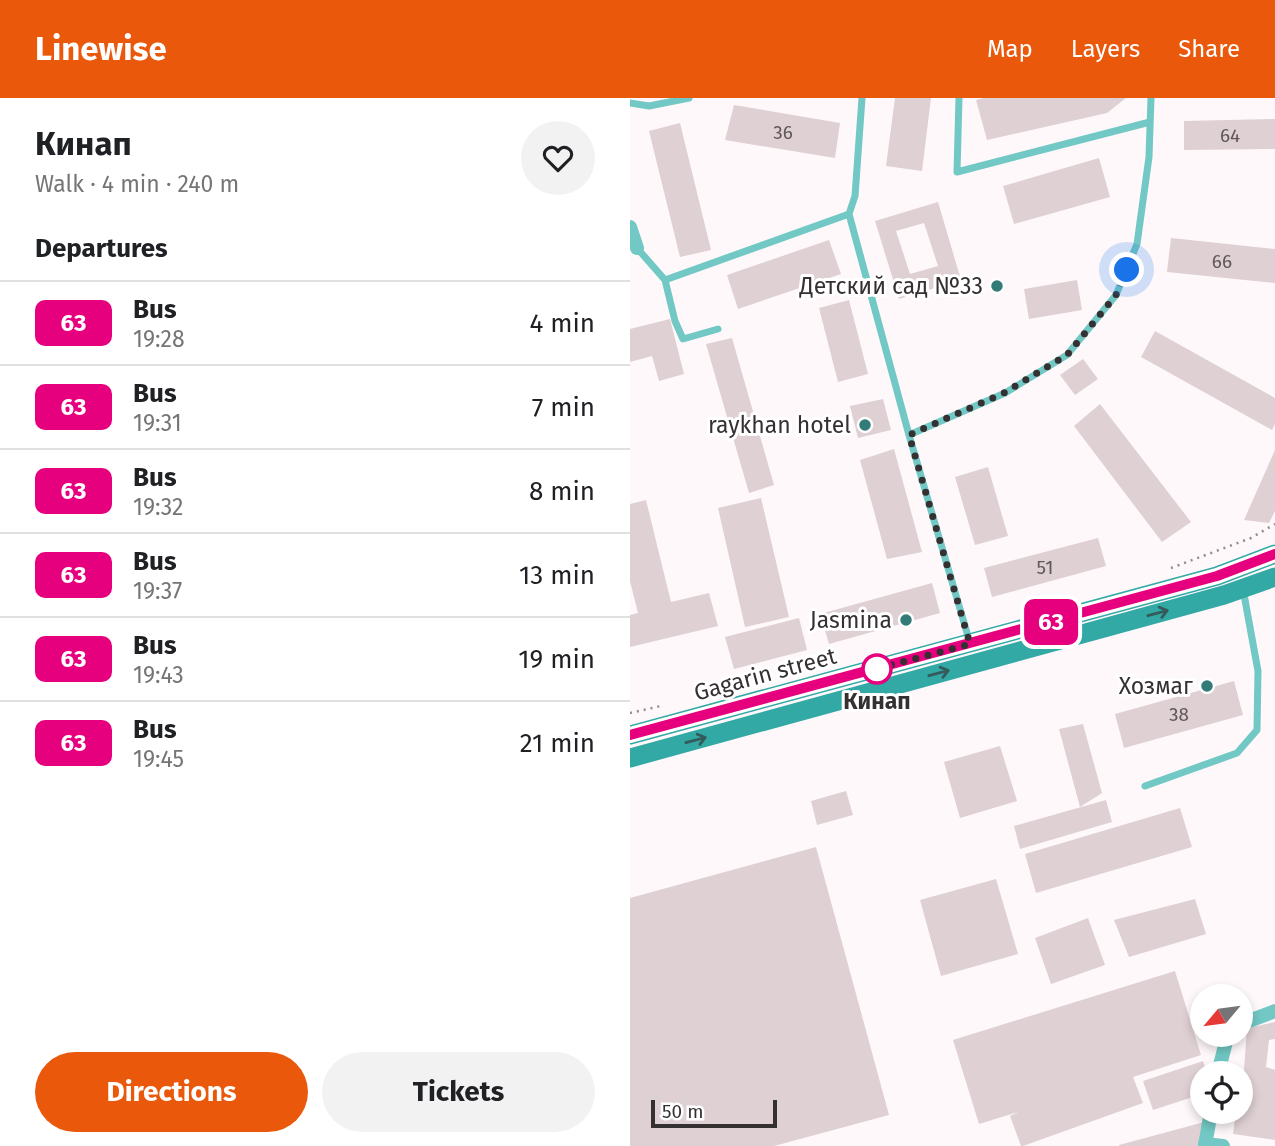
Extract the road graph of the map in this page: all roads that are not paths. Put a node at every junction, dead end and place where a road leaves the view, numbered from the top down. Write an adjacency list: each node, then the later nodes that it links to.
1 (689, 98): 5 (lane)
2 (862, 98): 7 (lane)
3 (958, 98): 6 (lane)
4 (1151, 98): 6 (lane)
5 (630, 103)
6 (1150, 122): 12 (lane)
7 (849, 214): 10 (lane); 12 (lane)
8 (630, 226): 9 (street)
9 (637, 247): 10 (lane)
10 (665, 280): 11 (lane)
11 (718, 329)
12 (909, 435): 16 (lane)
13 (1275, 554): 16 (main road, Gagarin street)
14 (1275, 578): 15 (main road, Gagarin street)
15 (1243, 588): 18 (main road, Gagarin street, one-way to 15); 19 (lane)
16 (970, 644): 17 (main road, Gagarin street)
17 (630, 735)
18 (630, 758)
19 (1145, 786)
20 (1275, 1011): 21 (street)
21 (1253, 1019)
22 (1209, 1124): 23 (street)
23 (1205, 1145): 24 (street)
24 (1223, 1146)

